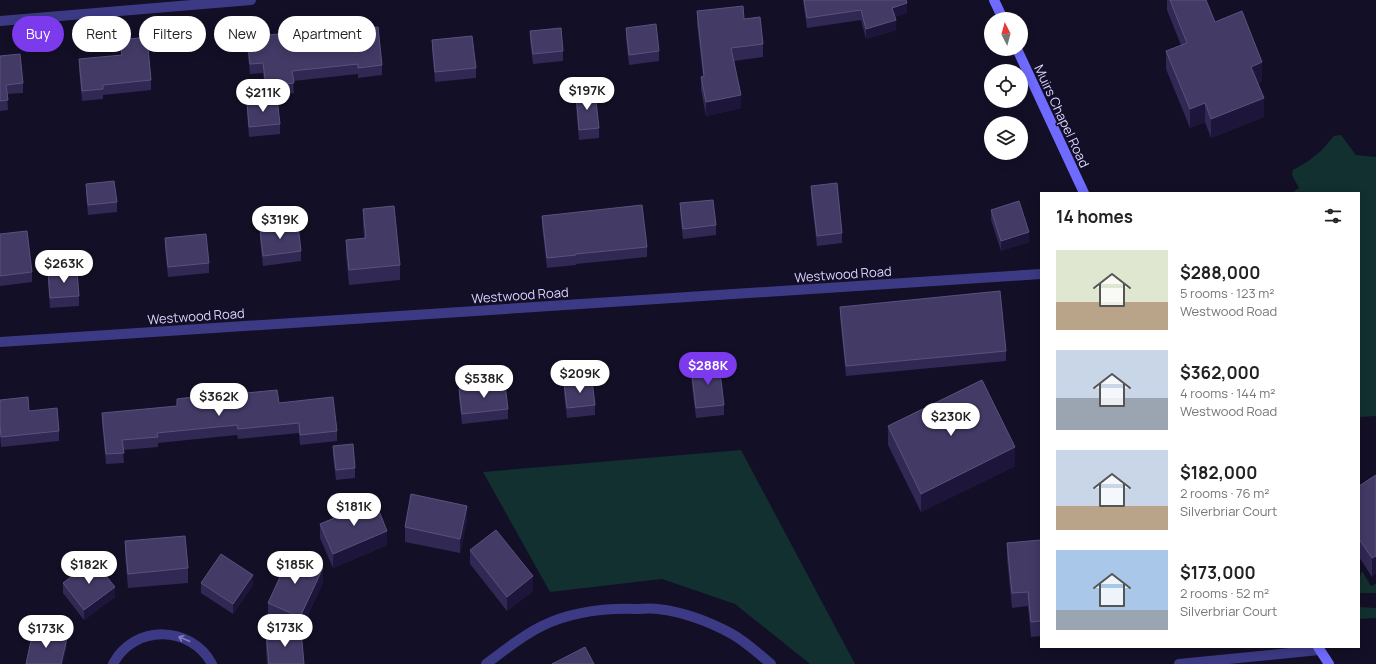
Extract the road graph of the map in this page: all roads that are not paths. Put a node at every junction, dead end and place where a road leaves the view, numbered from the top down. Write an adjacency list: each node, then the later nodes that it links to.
1 (251, 0): 4 (street)
2 (994, 0): 3 (main road)
3 (1000, 12)
4 (0, 21)
5 (1020, 56): 6 (main road, Muirs Chapel Road)
6 (1084, 192)
7 (1040, 274): 8 (street, Westwood Road)
8 (0, 342)
9 (1318, 648): 14 (street); 15 (main road)
10 (113, 664): 11 (street, one-way to 10)
11 (212, 664)
12 (486, 664): 13 (street)
13 (771, 664)
14 (1179, 664)
15 (1329, 664)

